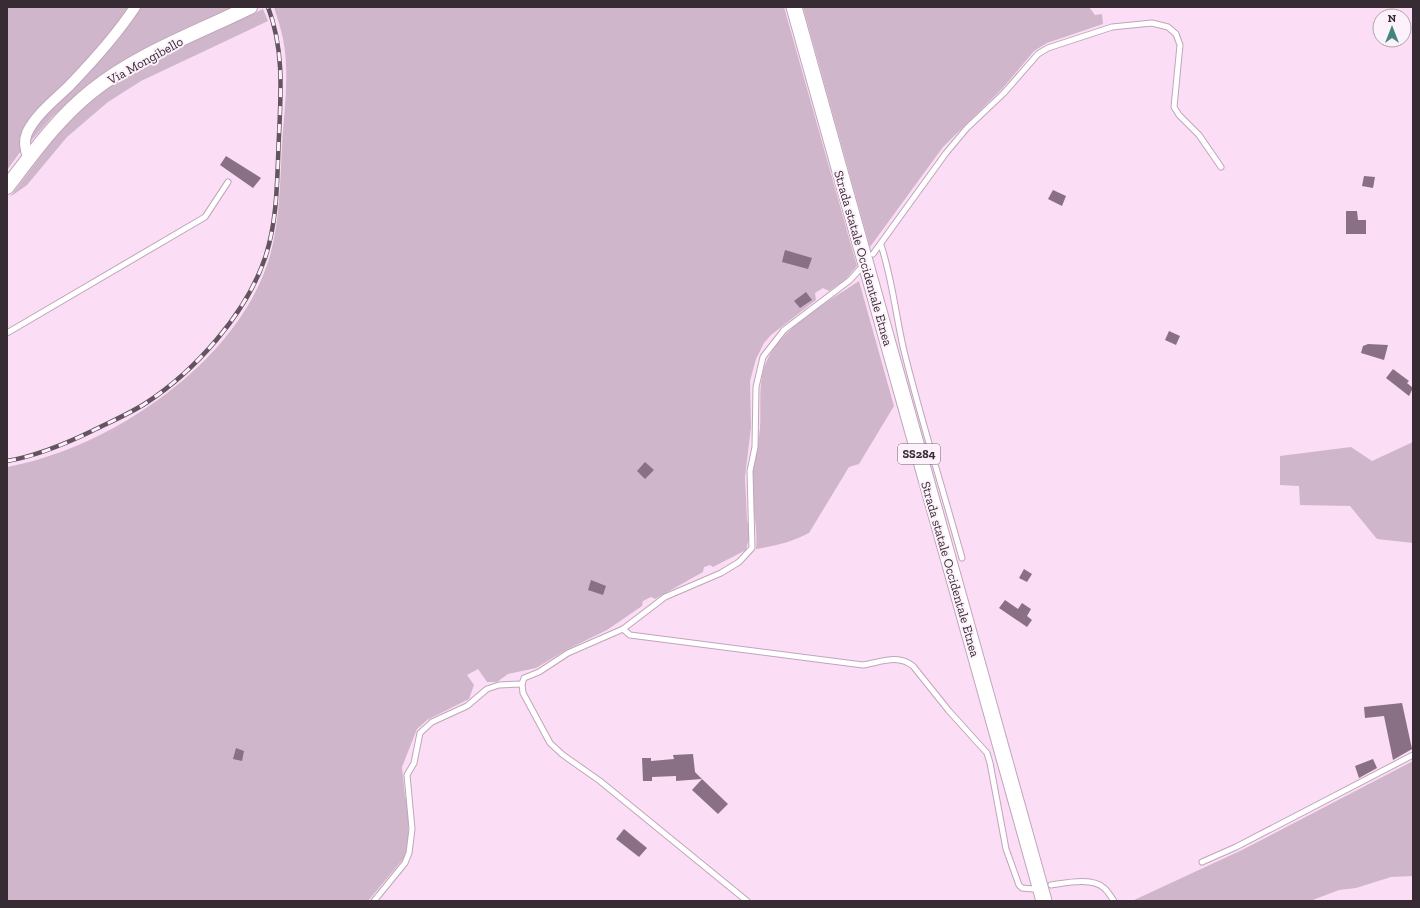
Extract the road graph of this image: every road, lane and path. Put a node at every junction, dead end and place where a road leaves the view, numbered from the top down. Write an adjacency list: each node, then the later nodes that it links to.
1 (135, 7): 4 (street)
2 (250, 7): 4 (street, Via Mongibello)
3 (794, 7): 21 (main road, Strada statale Occidentale Etnea / SS284)
4 (29, 159): 7 (street, Via Mongibello)
5 (1220, 167): 8 (lane)
6 (228, 182): 11 (lane)
7 (7, 187)
8 (881, 245): 9 (lane); 12 (lane)
9 (873, 254)
10 (860, 269): 13 (lane)
11 (7, 333)
12 (962, 558)
13 (623, 629): 14 (lane); 18 (lane)
14 (522, 684): 19 (lane); 20 (lane)
15 (1413, 755): 16 (lane)
16 (1202, 862)
17 (1052, 885): 22 (lane)
18 (1033, 889)
19 (374, 901)
20 (747, 901)
21 (1044, 901)
22 (1114, 901)

